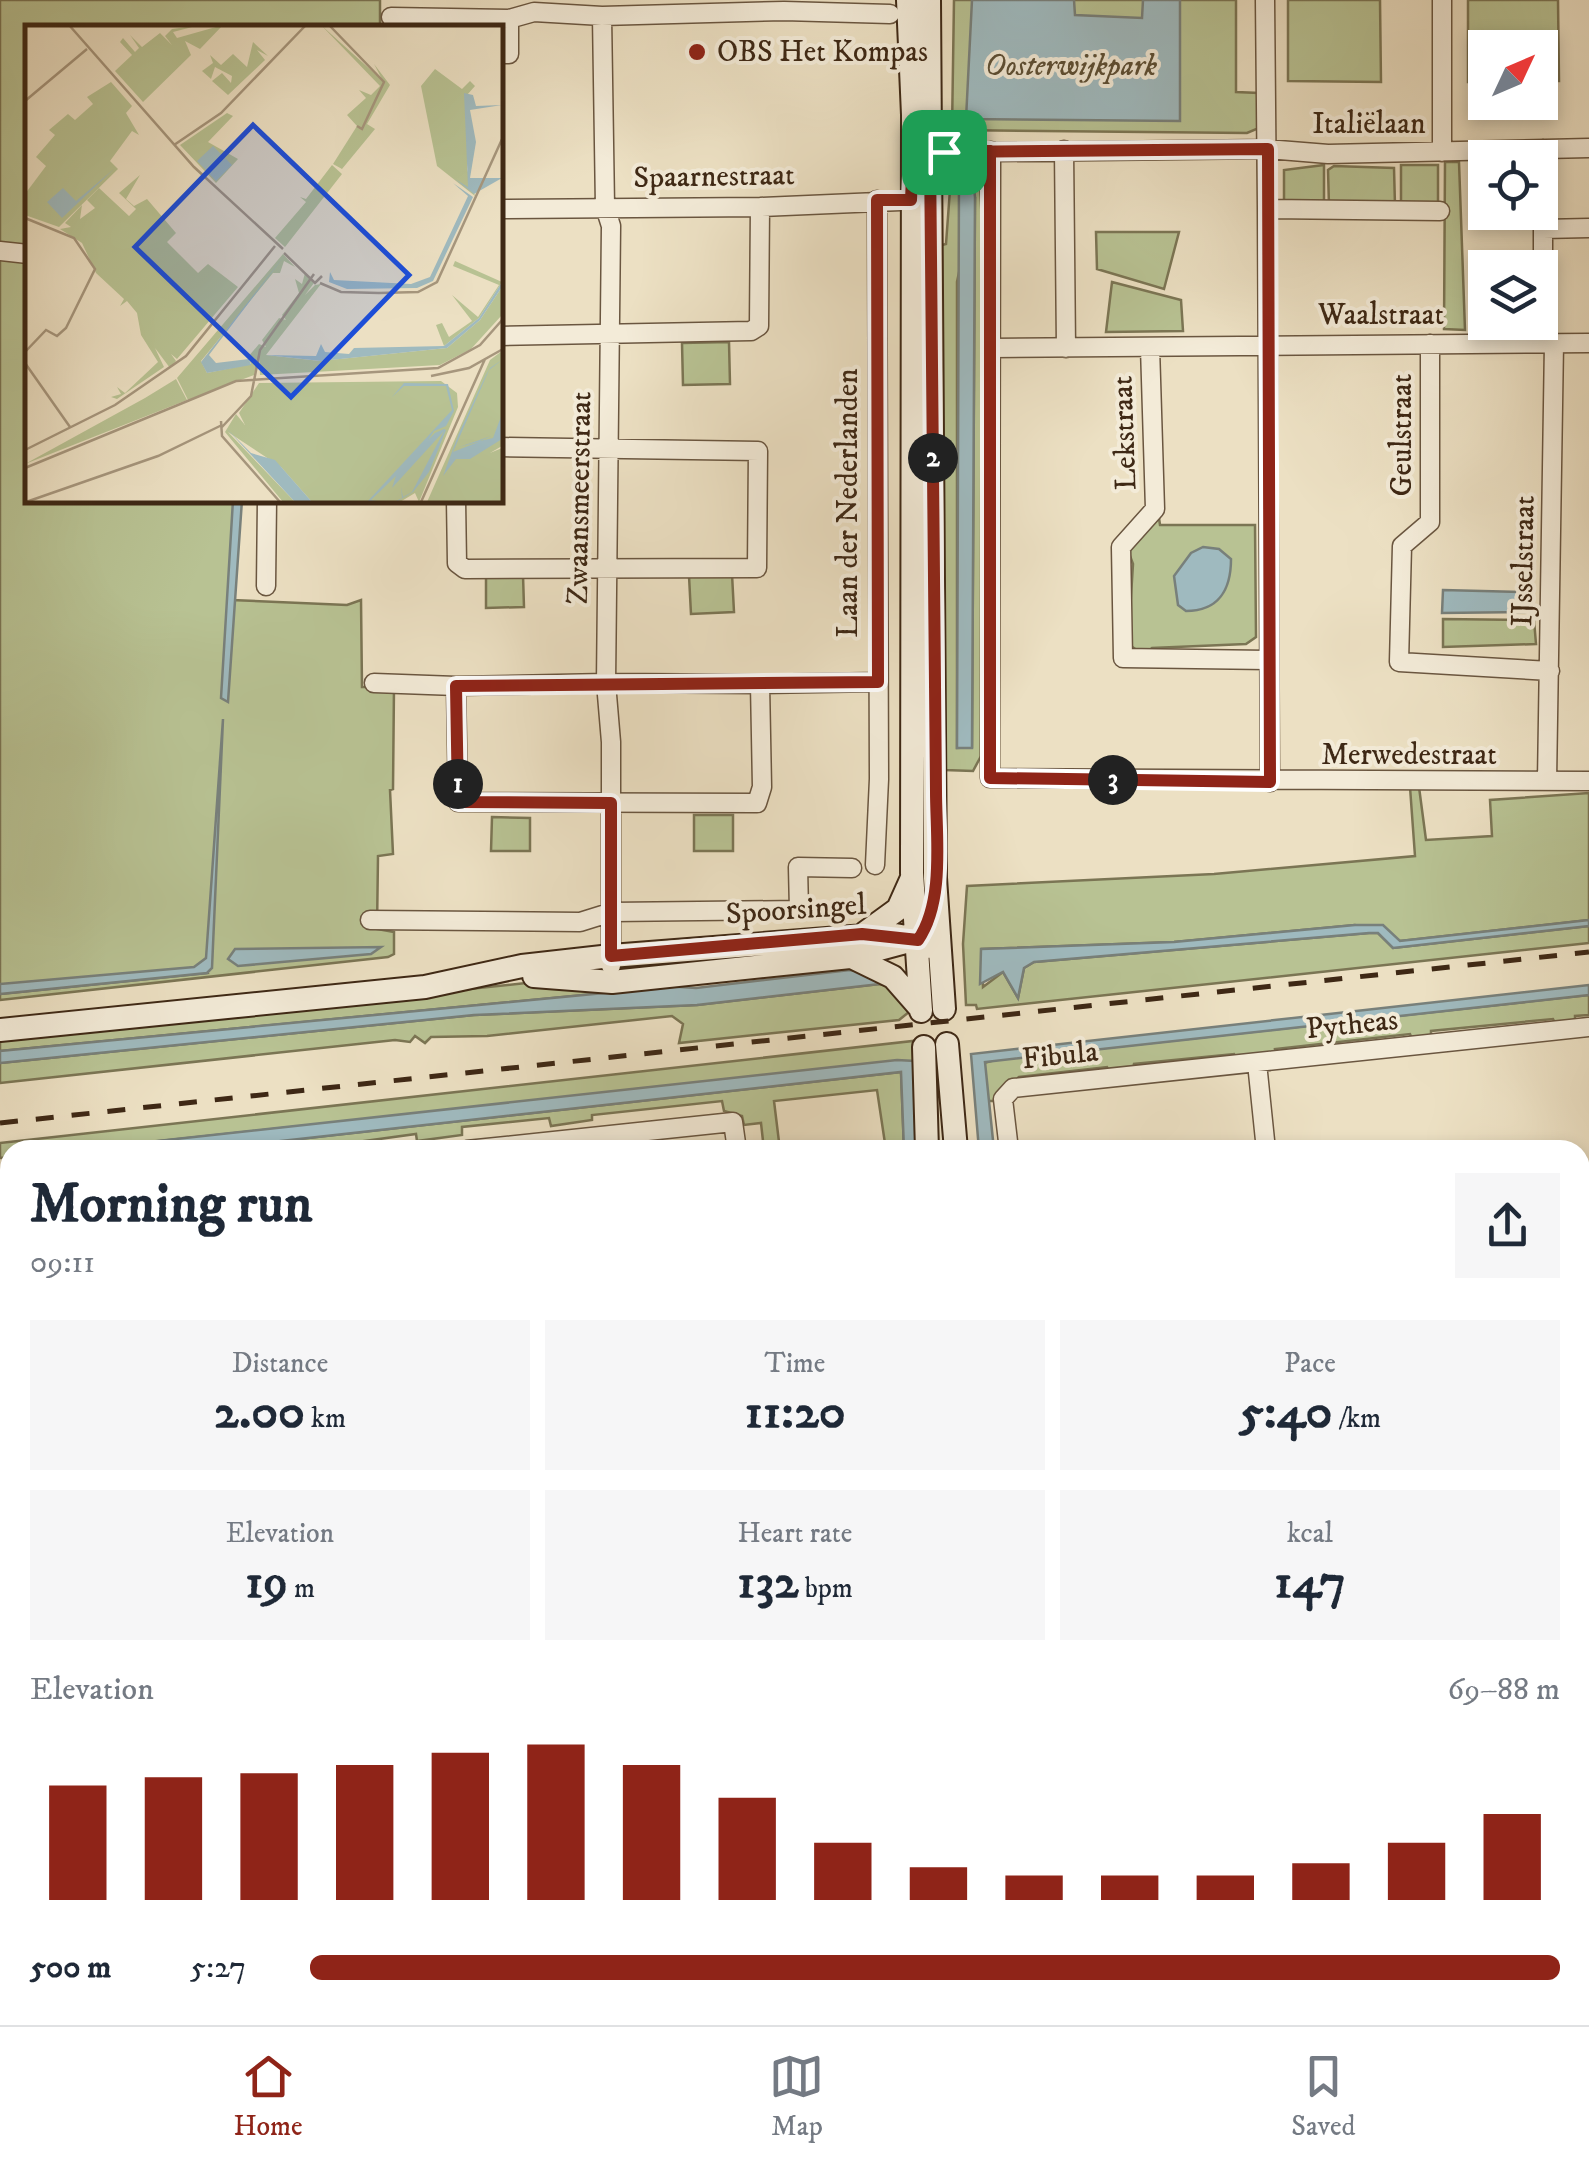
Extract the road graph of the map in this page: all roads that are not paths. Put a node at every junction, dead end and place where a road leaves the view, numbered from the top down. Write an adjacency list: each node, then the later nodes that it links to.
1 (929, 0): 18 (main road)
2 (1265, 0): 13 (street)
3 (1442, 0): 19 (street)
4 (784, 5): 6 (street); 7 (street)
5 (534, 6): 7 (street); 9 (street)
6 (899, 7): 18 (main road)
7 (602, 16): 22 (street, Zwaansmeerstraat)
8 (391, 17): 10 (street)
9 (510, 19): 10 (street); 11 (street)
10 (455, 23)
11 (502, 54)
12 (1589, 148): 14 (street, Italiëlaan)
13 (1268, 149): 15 (street, Italiëlaan); 19 (street, Italiëlaan); 25 (street, Italiëlaan)
14 (1558, 149)
15 (1064, 150): 16 (street, Italiëlaan); 40 (street)
16 (990, 151): 18 (street, Italiëlaan); 39 (street)
17 (1468, 151): 19 (street, Italiëlaan)
18 (921, 152): 21 (main road)
19 (1442, 152)
20 (877, 200): 21 (street, Spaarnestraat); 23 (street, Spaarnestraat); 49 (street, Laan der Nederlanden)
21 (920, 200): 60 (main road)
22 (605, 207): 23 (street, Spaarnestraat); 24 (street, Spaarnestraat); 32 (street, Zwaansmeerstraat)
23 (760, 207): 32 (street)
24 (502, 209)
25 (1267, 209): 26 (street); 35 (street, Italiëlaan)
26 (1440, 212)
27 (1589, 228): 28 (street)
28 (1558, 229)
29 (1544, 230): 36 (street, IJsselstraat)
30 (0, 251): 31 (street)
31 (25, 254)
32 (610, 332): 33 (street); 41 (street, Zwaansmeerstraat)
33 (502, 336)
34 (1589, 342): 36 (street, Waalstraat)
35 (1270, 343): 37 (street, Waalstraat); 38 (street, Waalstraat); 47 (street, Italiëlaan)
36 (1549, 343): 37 (street, Waalstraat); 48 (street, IJsselstraat)
37 (1430, 344): 48 (street, Geulstraat)
38 (1150, 347): 40 (street, Waalstraat); 47 (street, Lekstraat)
39 (992, 348): 40 (street, Waalstraat); 56 (street, Merwedestraat)
40 (1066, 348)
41 (609, 446): 42 (street); 45 (street, Zwaansmeerstraat); 45 (street)
42 (502, 447)
43 (267, 502): 46 (street)
44 (456, 502): 45 (street)
45 (606, 569): 51 (street, Zwaansmeerstraat)
46 (266, 586)
47 (1268, 660): 56 (street, Italiëlaan)
48 (1550, 671): 54 (street, IJsselstraat)
49 (878, 682): 52 (street); 58 (street, Laan der Nederlanden)
50 (374, 683): 53 (street)
51 (606, 683): 52 (street); 53 (street); 57 (street, Zwaansmeerstraat)
52 (760, 684): 57 (street)
53 (456, 686): 57 (street)
54 (1547, 781): 55 (street, Merwedestraat); 56 (street, Merwedestraat)
55 (1589, 781)
56 (1270, 782)
57 (611, 803): 61 (street, Zwaansmeerstraat)
58 (875, 865)
59 (852, 868): 61 (street, Spoorsingel)
60 (924, 875): 63 (main road); 64 (main road); 67 (main road)
61 (612, 912): 62 (street, Spoorsingel); 65 (street, Zwaansmeerstraat)
62 (370, 920)
63 (862, 934): 64 (main road, Spoorsingel); 65 (main road, Spoorsingel)
64 (918, 940): 66 (main road, Spoorsingel); 67 (main road); 70 (main road)
65 (611, 956): 68 (main road, Spoorsingel); 69 (street, Zwaansmeerstraat)
66 (850, 957): 69 (main road, Spoorsingel); 70 (main road)
67 (940, 971): 70 (main road)
68 (496, 974): 69 (main road, Spoorsingel); 72 (main road, Spoorsingel)
69 (612, 982)
70 (929, 1010)
71 (1589, 1026): 73 (street, Pytheas)
72 (0, 1030)
73 (1257, 1063): 74 (street, Pytheas); 80 (street)
74 (1122, 1077): 79 (street, Fibula)
75 (601, 1140): 76 (street)
76 (735, 1140)
77 (928, 1140): 78 (main road)
78 (954, 1140)
79 (1008, 1140)
80 (1265, 1140)

